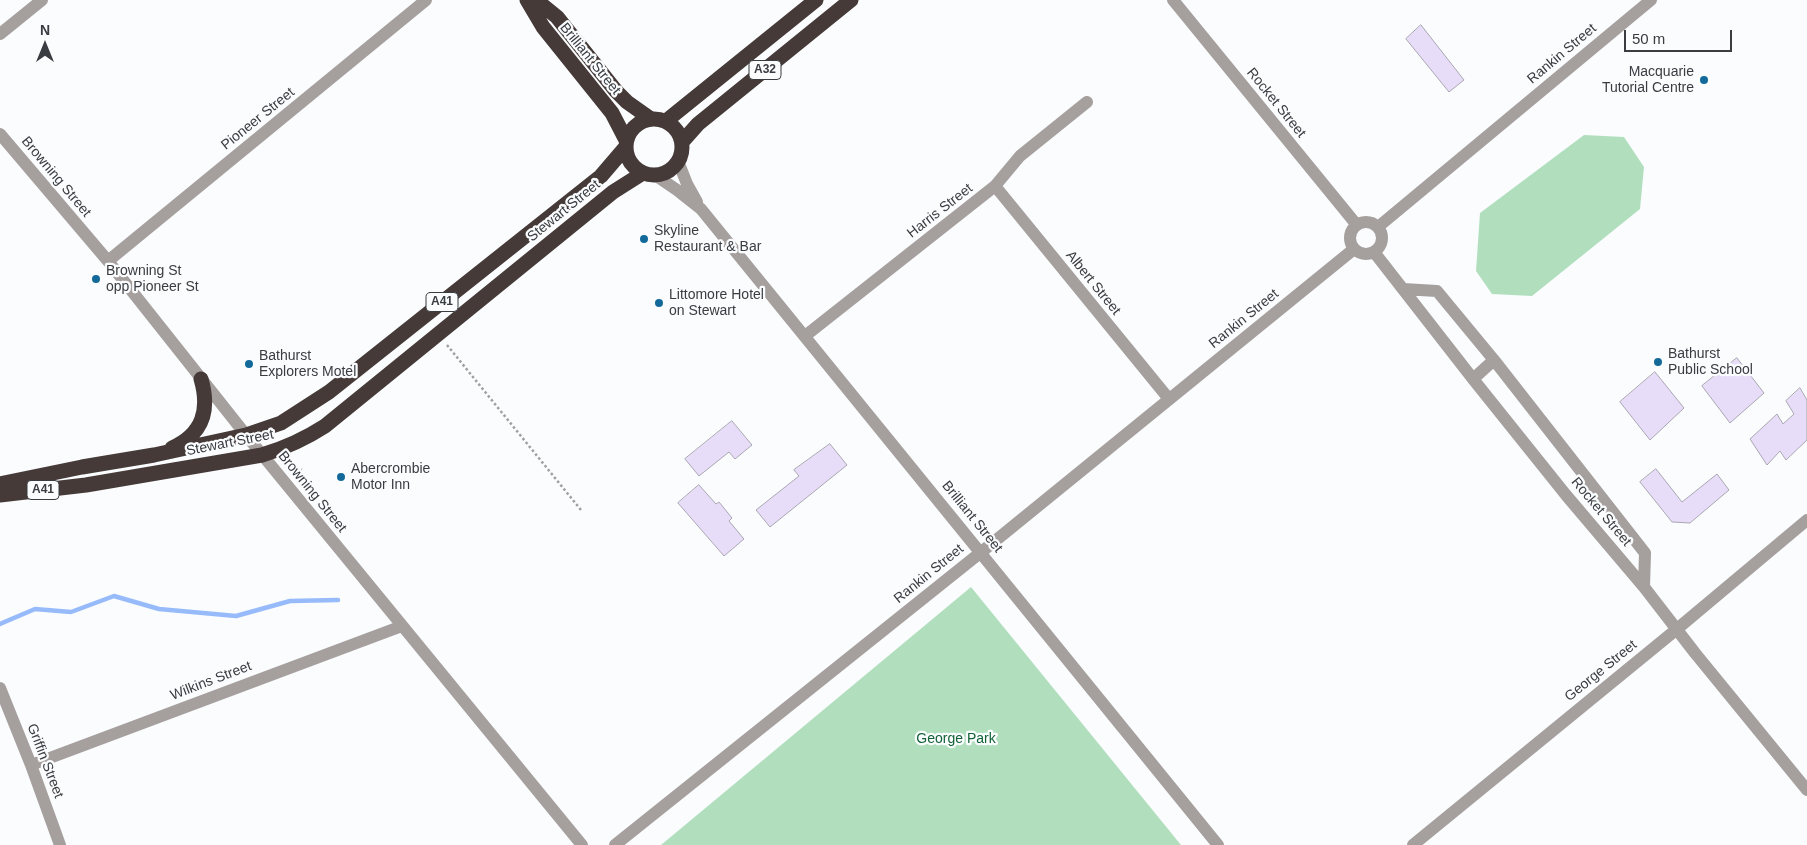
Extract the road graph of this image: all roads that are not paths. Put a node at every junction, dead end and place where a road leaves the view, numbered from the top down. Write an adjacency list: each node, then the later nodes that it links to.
1 (42, 0): 9 (street)
2 (426, 0): 23 (street, Pioneer Street)
3 (527, 0): 14 (highway, Brilliant Street)
4 (536, 0): 11 (highway, Brilliant Street)
5 (816, 0): 11 (highway, A32)
6 (851, 0): 13 (highway, A32)
7 (1173, 0): 19 (street, Rocket Street)
8 (1651, 0): 20 (street, Rankin Street)
9 (0, 34)
10 (1088, 102): 17 (street, Harris Street)
11 (658, 120): 13 (highway); 14 (highway, A32)
12 (0, 134): 23 (street, Browning Street)
13 (682, 142): 15 (highway)
14 (626, 144): 16 (highway); 30 (highway, Stewart Street / A41)
15 (678, 161): 16 (highway); 18 (street, Brilliant Street)
16 (649, 174): 18 (street, Brilliant Street); 32 (highway, Stewart Street / A41)
17 (995, 186): 25 (street, Harris Street); 29 (street, Albert Street)
18 (701, 210): 25 (street, Brilliant Street)
19 (1356, 224): 20 (street); 21 (street)
20 (1378, 227): 22 (street)
21 (1354, 249): 22 (street); 29 (street, Rankin Street)
22 (1374, 252): 24 (street, Rocket Street)
23 (108, 262): 27 (street, Browning Street)
24 (1403, 289): 26 (street); 28 (street, Rocket Street)
25 (805, 336): 36 (street, Brilliant Street)
26 (1494, 360): 28 (street); 37 (street)
27 (201, 379): 30 (street, Browning Street); 31 (highway)
28 (1473, 379): 37 (street, Rocket Street)
29 (1169, 399): 36 (street, Rankin Street)
30 (246, 435): 31 (highway, Stewart Street / A41); 32 (street, Browning Street)
31 (154, 455): 33 (highway, Stewart Street / A41)
32 (262, 455): 34 (highway, Stewart Street / A41); 38 (street, Browning Street)
33 (0, 484)
34 (0, 496)
35 (1807, 520): 39 (street, George Street)
36 (980, 552): 45 (street, Rankin Street); 46 (street, Brilliant Street)
37 (1644, 587): 39 (street, Rocket Street)
38 (402, 626): 41 (street, Wilkins Street); 44 (street, Browning Street)
39 (1677, 629): 42 (street, Rocket Street); 47 (street, George Street)
40 (0, 688): 41 (street, Griffin Street)
41 (31, 765): 43 (street, Griffin Street)
42 (1807, 790)
43 (60, 845)
44 (582, 845)
45 (615, 845)
46 (1218, 845)
47 (1413, 845)

